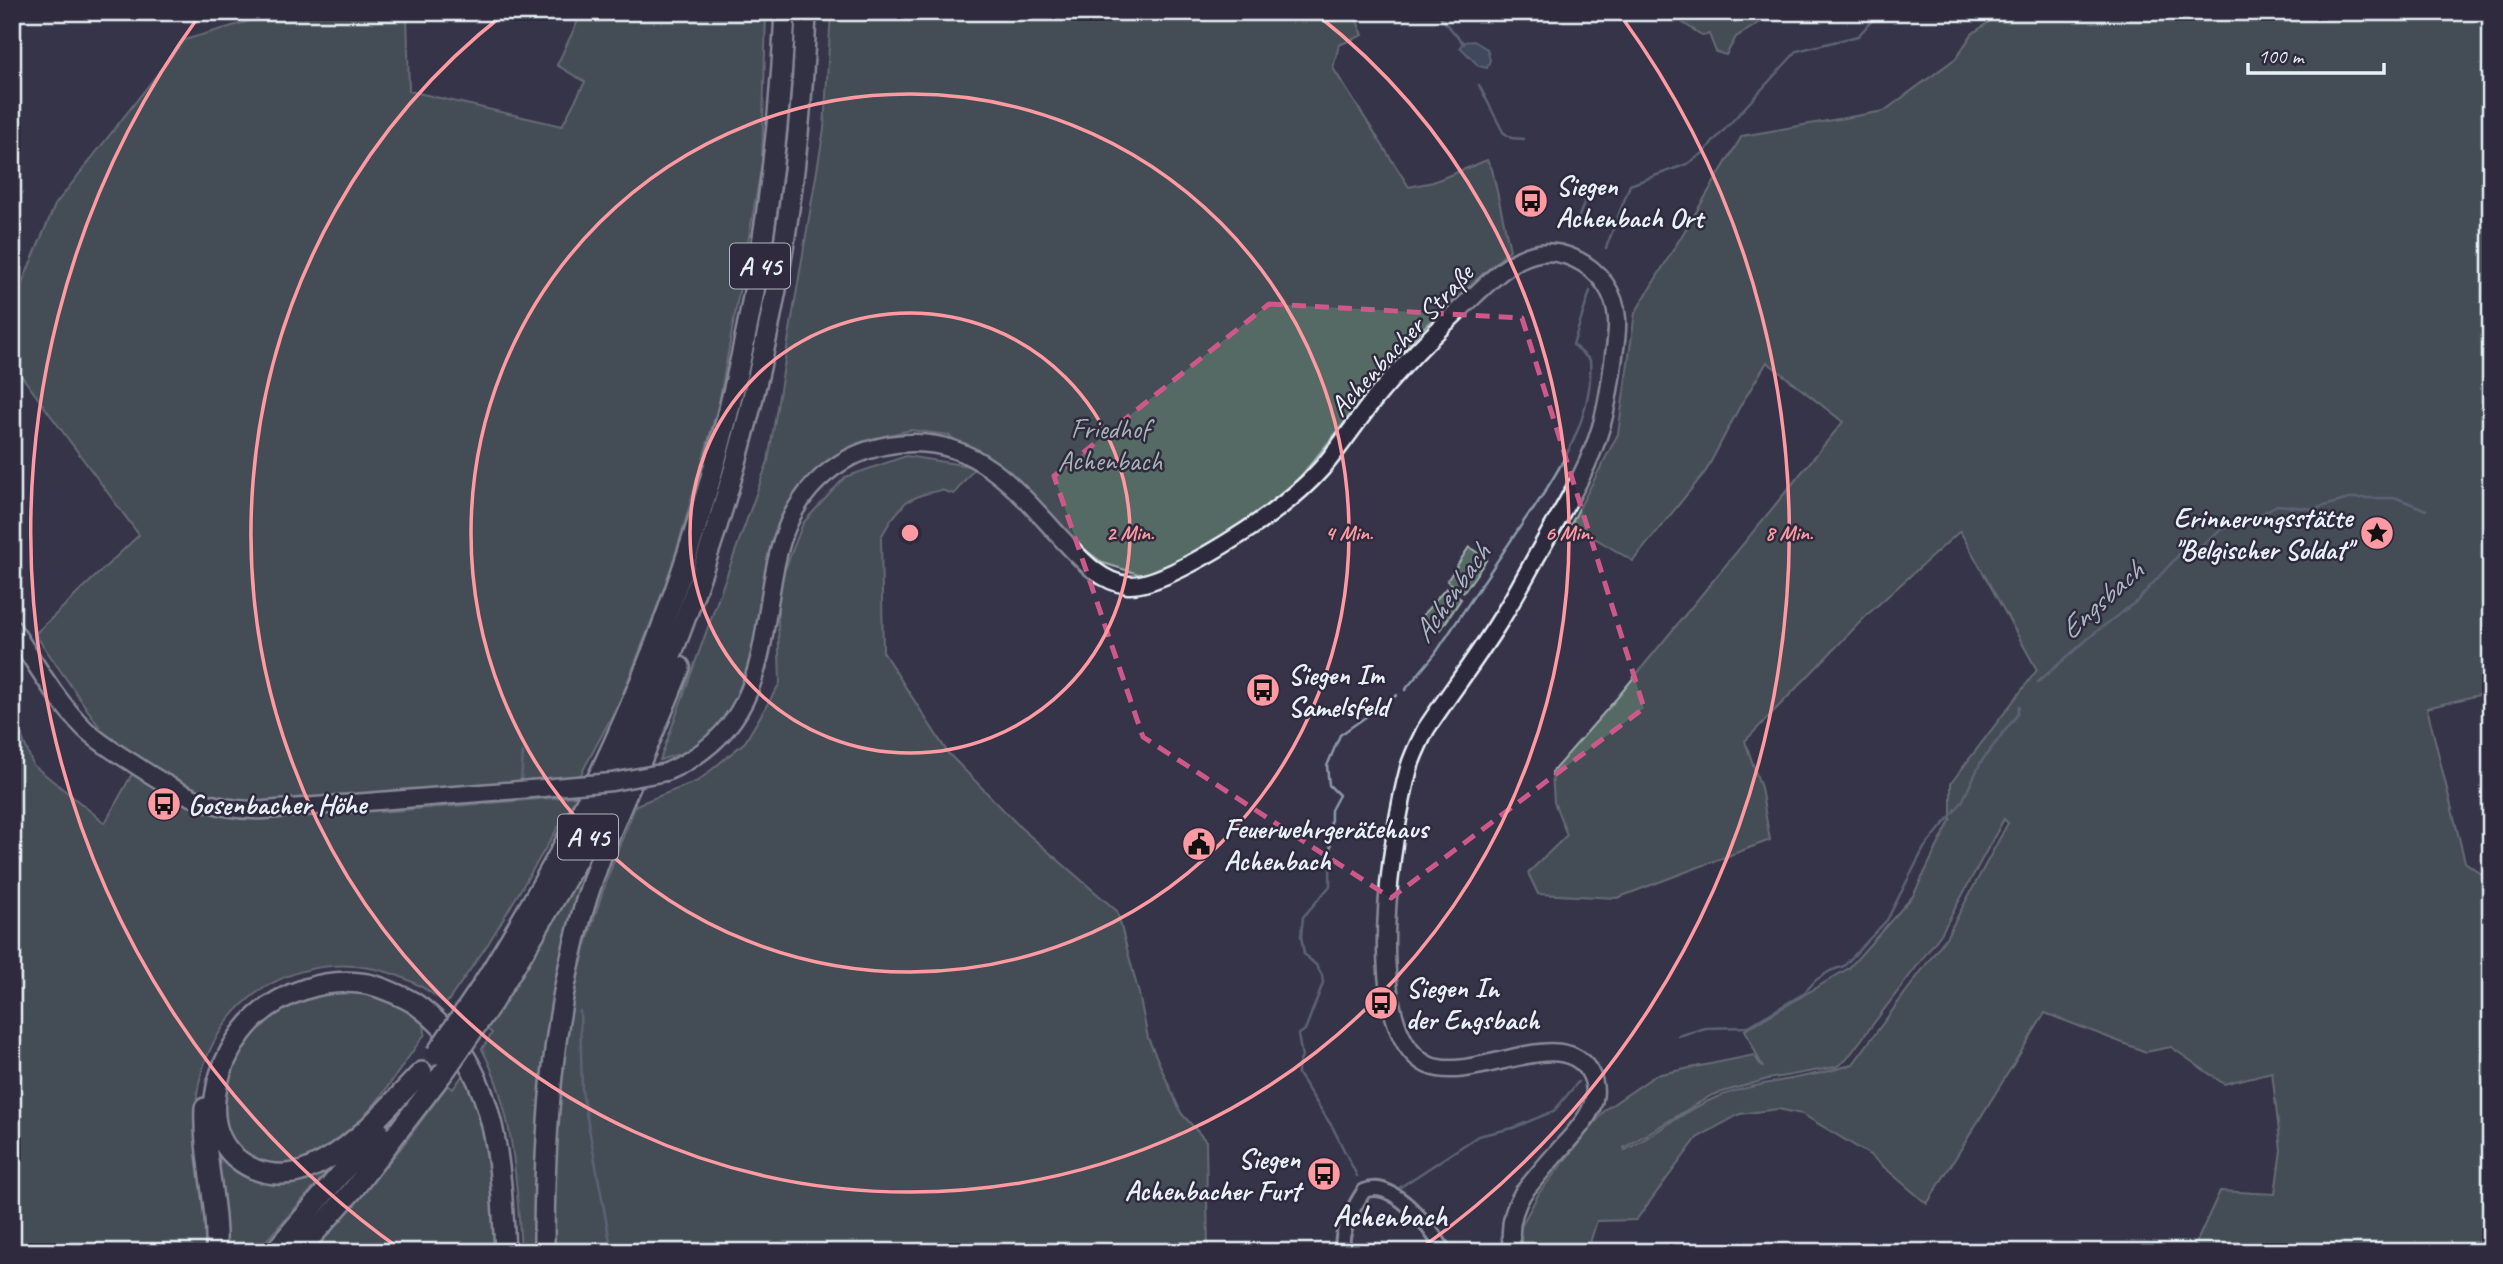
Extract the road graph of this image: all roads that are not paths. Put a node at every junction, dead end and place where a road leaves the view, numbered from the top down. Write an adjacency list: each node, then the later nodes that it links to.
1 (785, 12): 5 (highway, A 45)
2 (806, 12): 3 (highway, A 45)
3 (755, 391): 5 (highway, A 45); 14 (highway)
4 (12, 628): 16 (main road, Achenbacher Straße, bridge)
5 (486, 996): 6 (highway, A 45, bridge)
6 (441, 1062): 7 (highway, A 45); 11 (highway, A 45)
7 (422, 1072): 10 (highway, A 45); 12 (highway)
8 (1342, 1248): 15 (street)
9 (216, 1252): 13 (highway)
10 (274, 1252)
11 (298, 1252)
12 (505, 1252)
13 (514, 1252)
14 (544, 1252)
15 (1445, 1252)
16 (1513, 1252)

